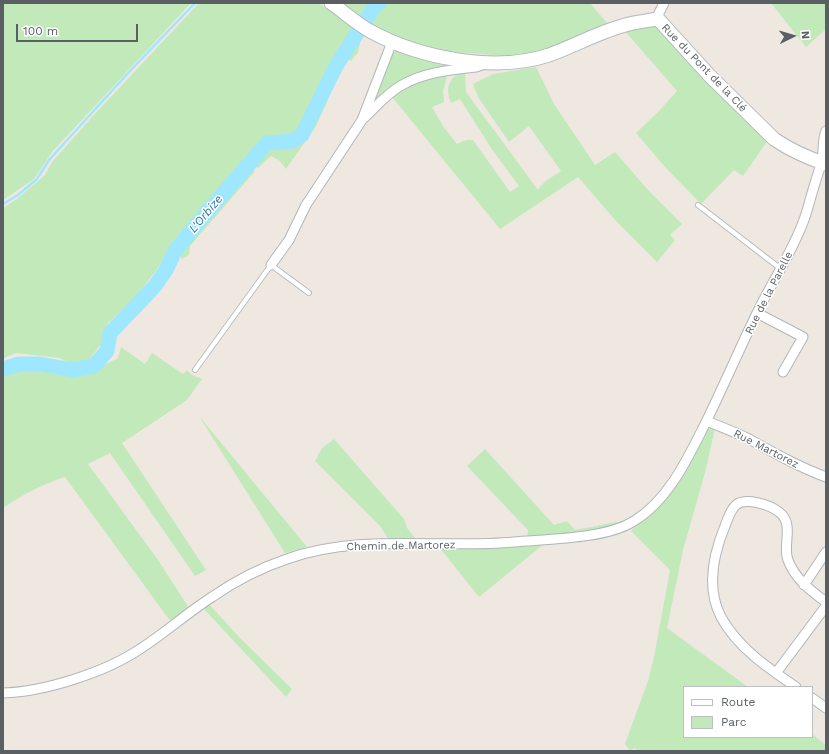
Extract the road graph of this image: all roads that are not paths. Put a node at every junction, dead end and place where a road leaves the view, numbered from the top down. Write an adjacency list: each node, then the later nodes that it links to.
1 (330, 3): 4 (street, Rue du Pont de la Clé)
2 (664, 3): 3 (street)
3 (658, 20): 5 (street, Rue du Pont de la Clé); 8 (street, Rue du Pont de la Clé)
4 (392, 42): 5 (street, Rue du Pont de la Clé); 6 (street)
5 (487, 63): 6 (street)
6 (362, 120): 10 (street)
7 (826, 131): 8 (street, Rue de la Parelle)
8 (824, 163): 11 (street, Rue de la Parelle)
9 (698, 205): 11 (lane)
10 (271, 265): 12 (lane); 14 (lane)
11 (780, 269): 13 (street, Rue de la Parelle)
12 (309, 293)
13 (758, 312): 15 (street); 16 (street, Rue de la Parelle)
14 (195, 370)
15 (783, 372)
16 (707, 421): 17 (street, Rue Martorez); 24 (street, Chemin de Martorez)
17 (826, 477)
18 (826, 552): 19 (street)
19 (804, 585): 20 (street); 22 (street)
20 (826, 602)
21 (826, 606): 22 (street)
22 (776, 673): 23 (street)
23 (795, 686)
24 (3, 693)
25 (813, 699): 26 (street)
26 (826, 708)

